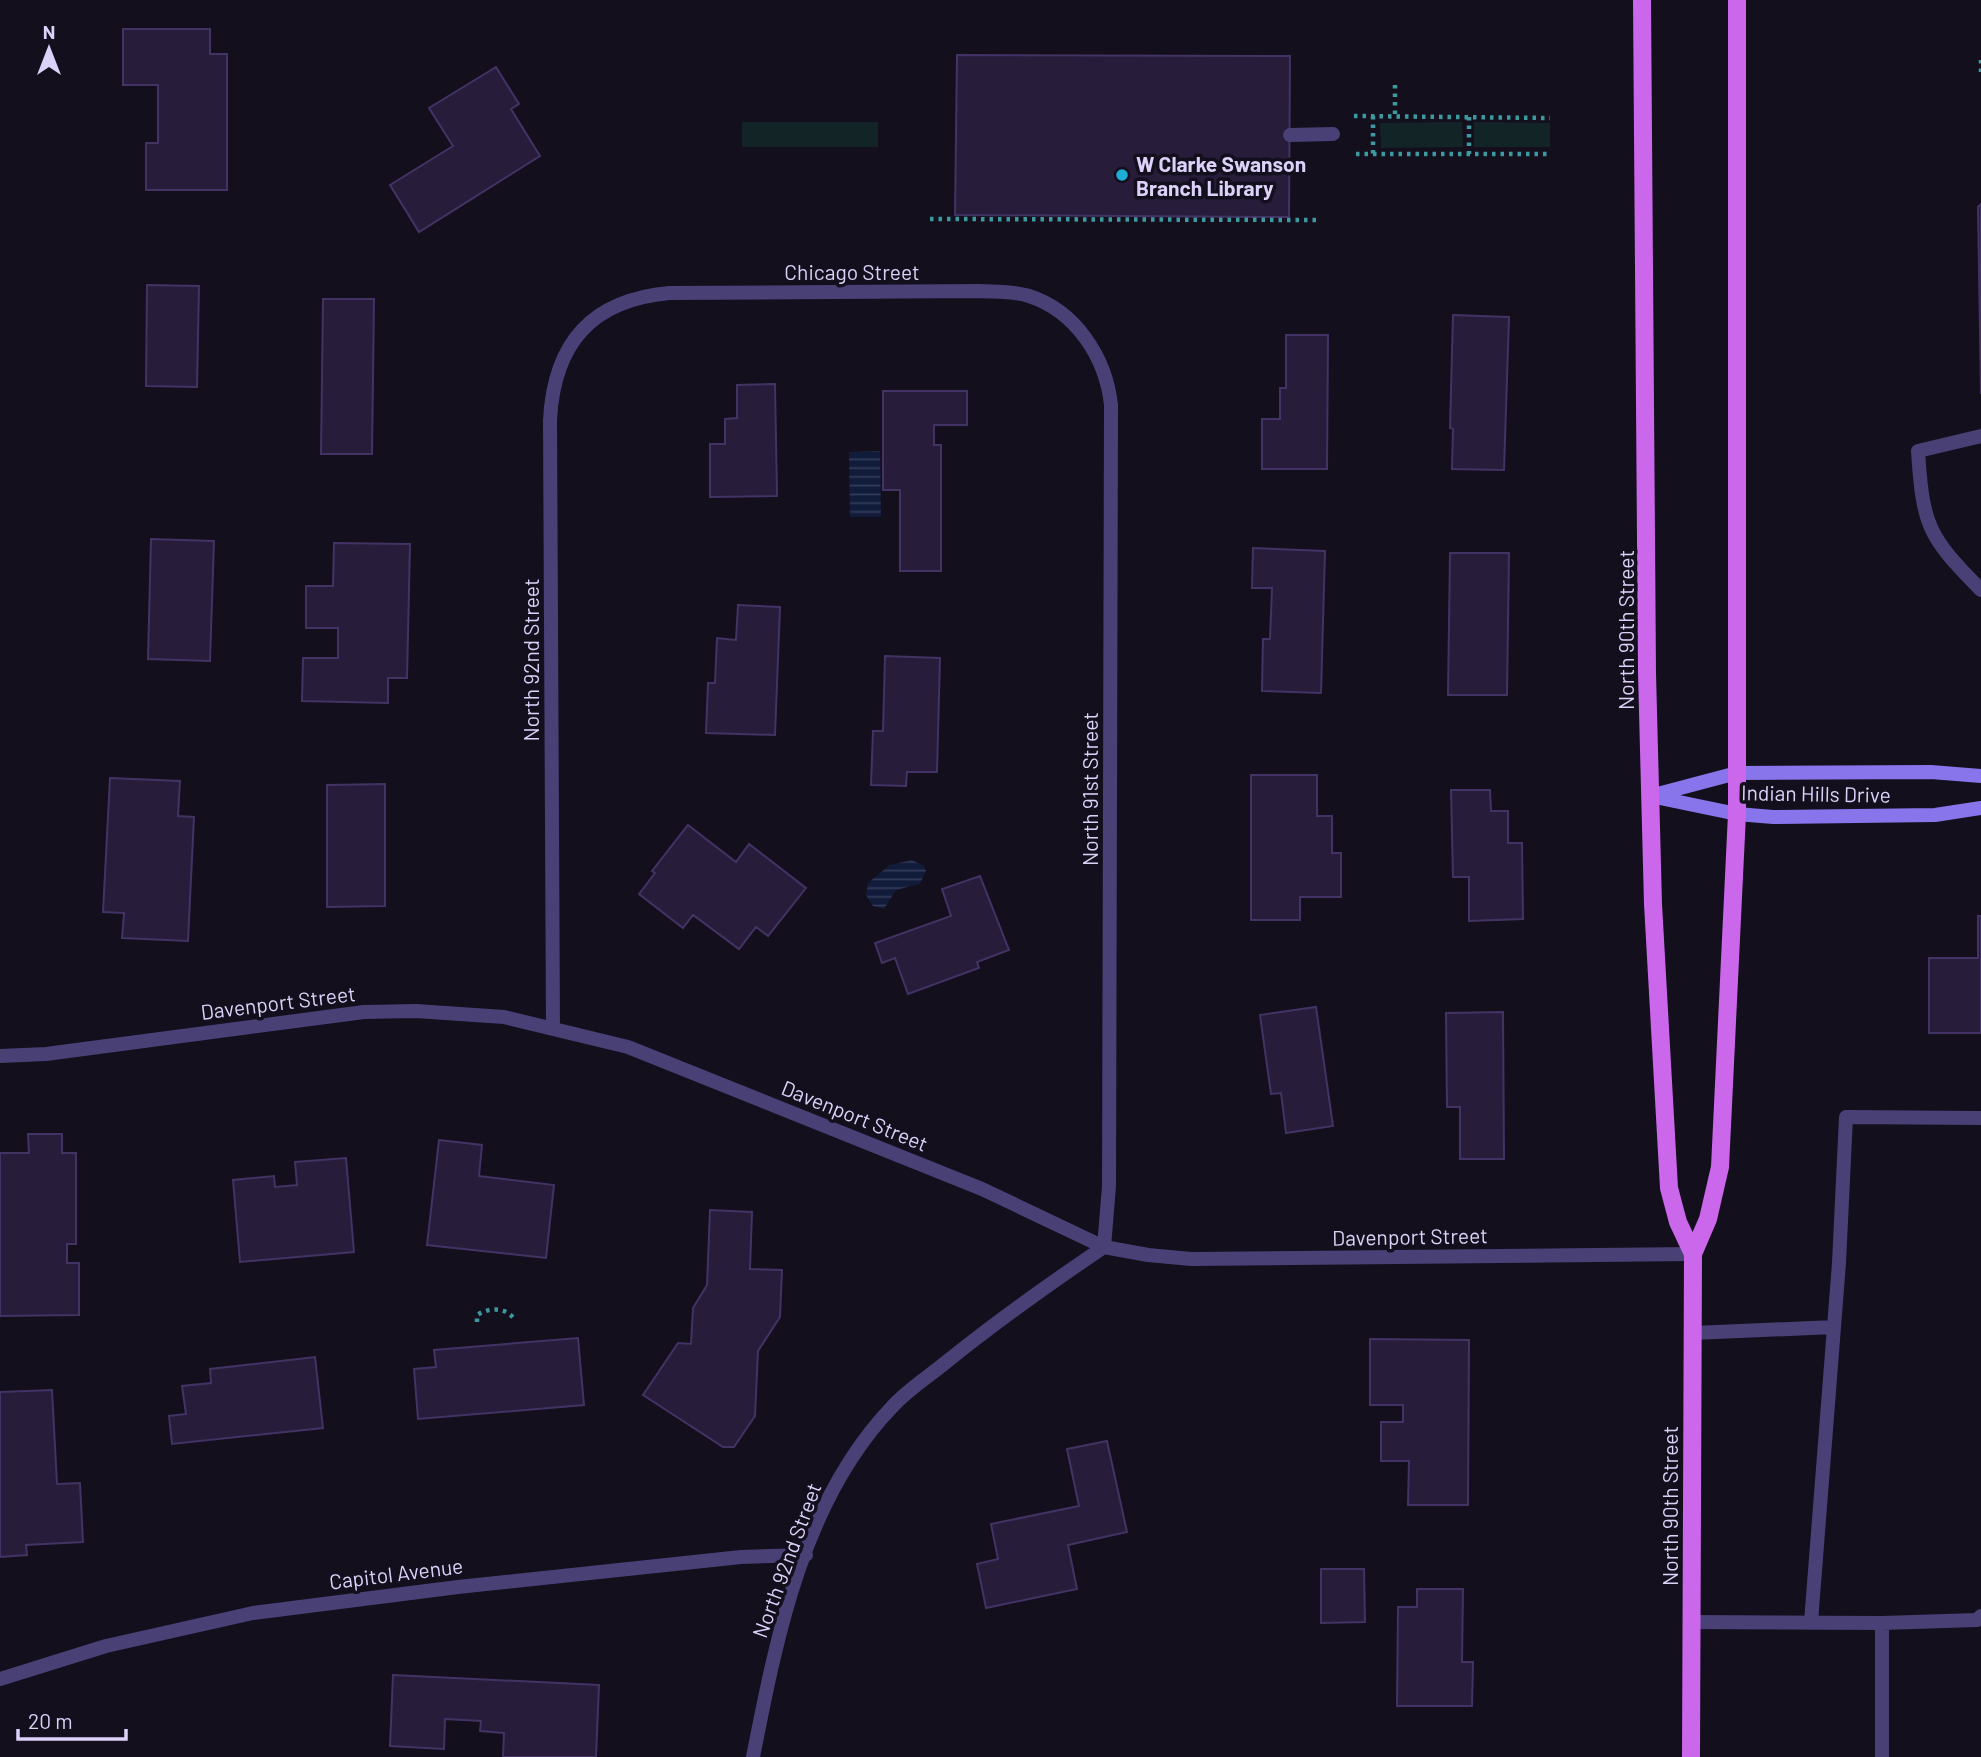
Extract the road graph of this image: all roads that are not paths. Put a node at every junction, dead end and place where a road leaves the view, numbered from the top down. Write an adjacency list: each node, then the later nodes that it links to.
1 (1642, 0): 11 (main road, North 90th Street)
2 (1737, 0): 9 (main road, North 90th Street)
3 (1333, 134): 4 (street)
4 (1290, 135)
5 (605, 310): 6 (street, Chicago Street); 14 (street, North 92nd Street)
6 (1085, 338): 17 (street, North 91st Street)
7 (1981, 436): 8 (street)
8 (1981, 590)
9 (1737, 773): 10 (street, Indian Hills Drive); 11 (street, Indian Hills Drive); 13 (main road, North 90th Street)
10 (1981, 776)
11 (1650, 796): 13 (street, Indian Hills Drive); 18 (main road, North 90th Street)
12 (1981, 808): 13 (street, Indian Hills Drive)
13 (1737, 814): 18 (main road, North 90th Street)
14 (553, 1028): 15 (street, Davenport Street); 17 (street, Davenport Street)
15 (0, 1056)
16 (1981, 1118): 19 (street)
17 (1104, 1247): 18 (street, Davenport Street); 21 (street, North 92nd Street)
18 (1693, 1254): 20 (main road, North 90th Street)
19 (1833, 1327): 20 (street); 24 (street)
20 (1693, 1333): 23 (main road, North 90th Street)
21 (806, 1556): 26 (street, Capitol Avenue); 27 (street, North 92nd Street)
22 (1981, 1616): 25 (street)
23 (1691, 1622): 24 (street); 28 (main road, North 90th Street)
24 (1811, 1622): 25 (street)
25 (1882, 1623): 29 (street)
26 (0, 1679)
27 (752, 1757)
28 (1690, 1757)
29 (1882, 1757)

